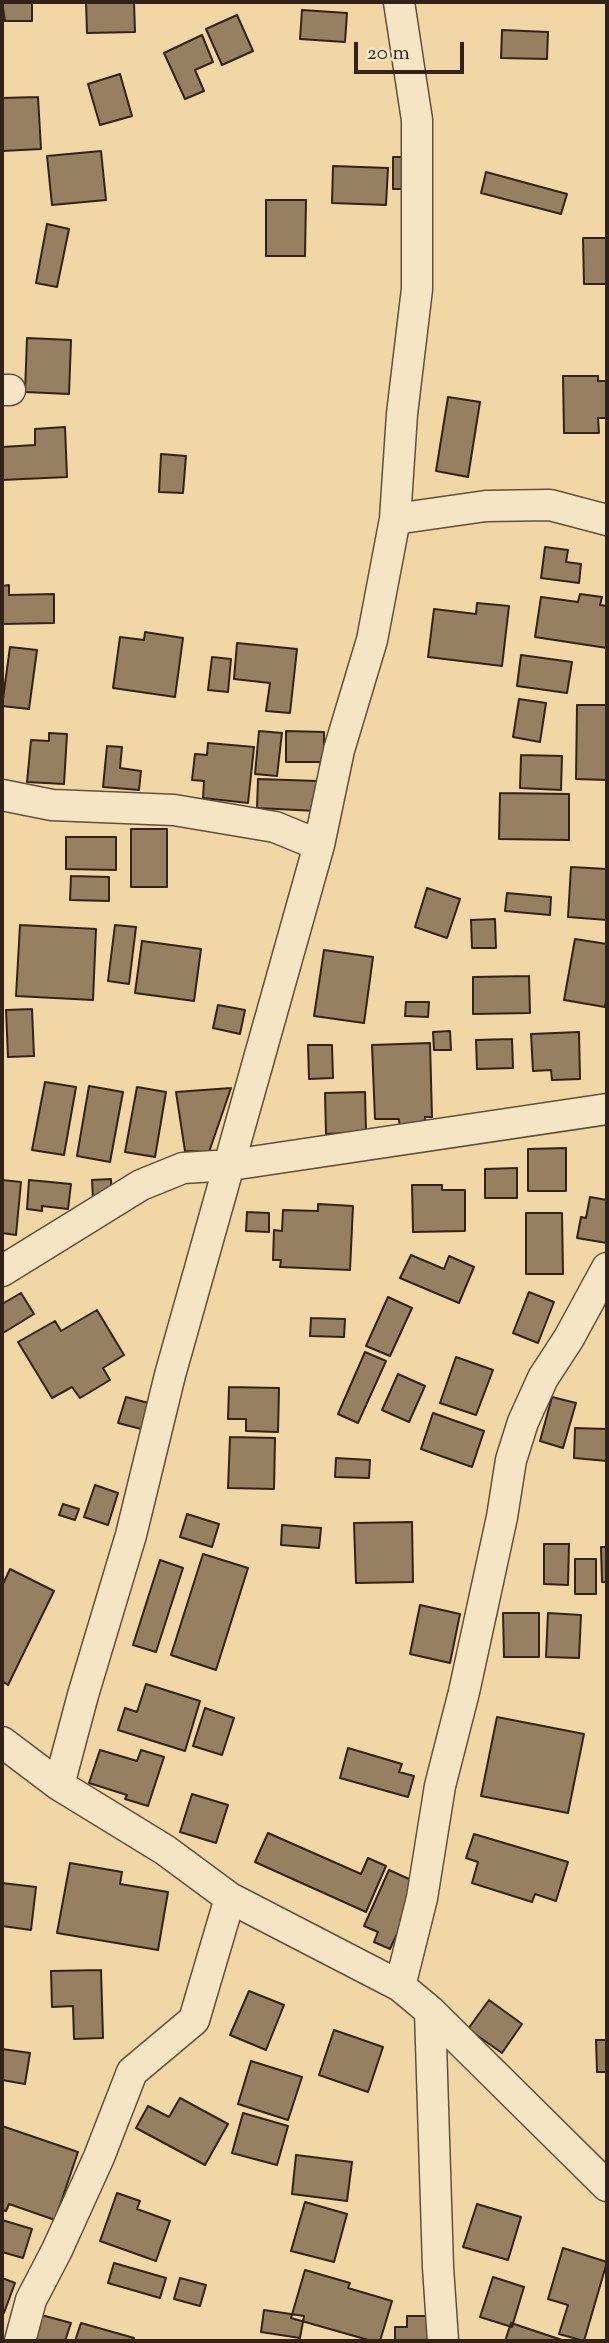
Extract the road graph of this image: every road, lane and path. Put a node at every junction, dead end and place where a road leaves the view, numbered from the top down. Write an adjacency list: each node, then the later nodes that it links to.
1 (399, 2): 2 (street)
2 (395, 519): 3 (street); 5 (street)
3 (607, 520)
4 (2, 795): 5 (street)
5 (319, 845): 7 (street)
6 (607, 1109): 7 (street)
7 (231, 1165): 9 (street); 11 (street)
8 (607, 1268): 13 (street)
9 (2, 1270)
10 (2, 1742): 11 (street)
11 (59, 1785): 12 (street)
12 (230, 1898): 13 (street); 16 (street)
13 (400, 1986): 14 (street)
14 (430, 2011): 15 (street); 17 (street)
15 (607, 2186)
16 (20, 2341)
17 (443, 2341)

